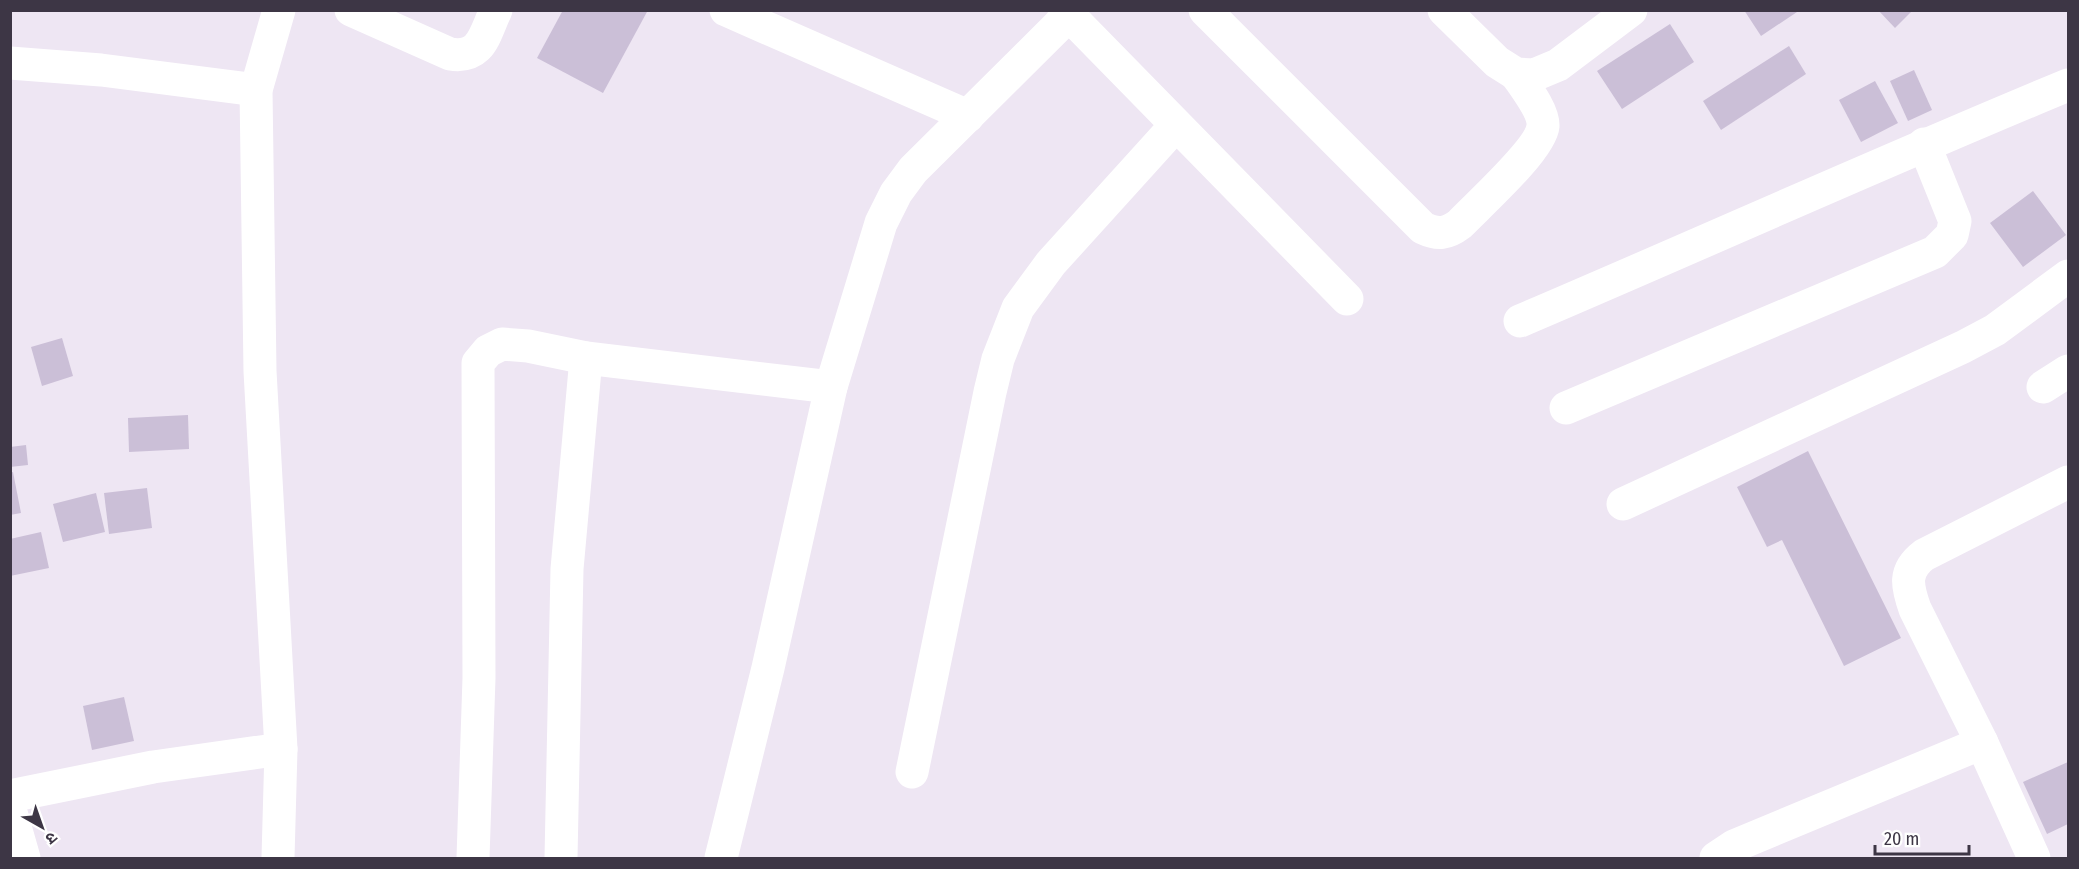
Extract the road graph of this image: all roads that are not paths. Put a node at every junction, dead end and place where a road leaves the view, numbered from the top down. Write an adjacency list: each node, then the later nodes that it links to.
1 (279, 10): 12 (street)
2 (351, 10): 3 (street)
3 (496, 10)
4 (726, 10): 13 (street)
5 (1205, 10): 10 (street)
6 (1444, 10): 10 (street)
7 (1631, 10): 10 (street)
8 (1066, 13): 13 (street); 14 (street)
9 (10, 63): 12 (street)
10 (1516, 74)
11 (2068, 85): 15 (street)
12 (256, 90): 25 (street)
13 (968, 116): 20 (street)
14 (1176, 125): 17 (street); 26 (street)
15 (1924, 144): 18 (street); 21 (street)
16 (2068, 276): 23 (street)
17 (1347, 299)
18 (1520, 321)
19 (586, 358): 20 (street); 31 (street); 32 (street)
20 (831, 387): 33 (street)
21 (1566, 408)
22 (2068, 482): 24 (street)
23 (1623, 504)
24 (1982, 743): 34 (street); 35 (street)
25 (281, 749): 27 (street); 30 (street)
26 (912, 772)
27 (10, 796)
28 (10, 809): 29 (street)
29 (24, 858)
30 (278, 858)
31 (473, 858)
32 (561, 858)
33 (721, 858)
34 (1716, 858)
35 (2034, 858)

